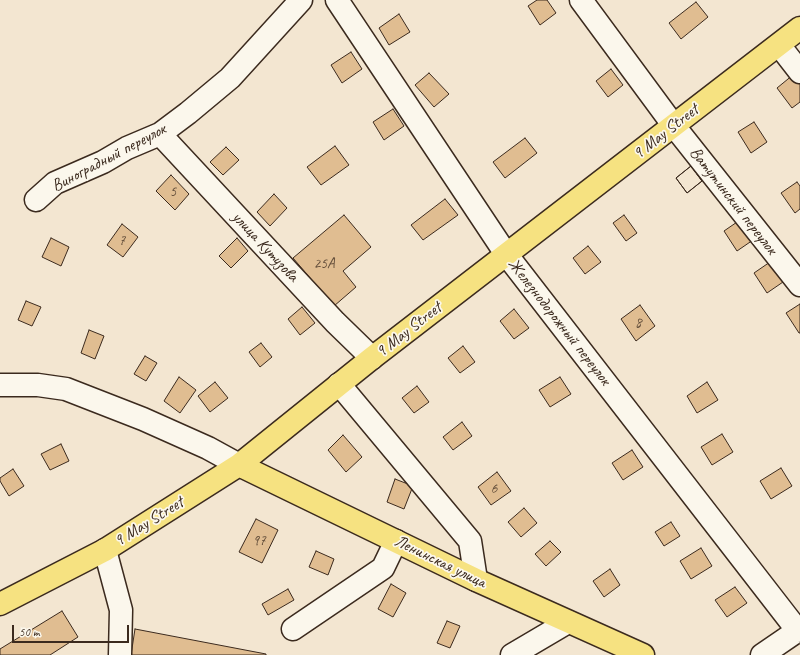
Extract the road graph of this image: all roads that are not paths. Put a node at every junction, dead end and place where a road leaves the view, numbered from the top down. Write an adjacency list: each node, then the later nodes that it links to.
1 (301, 0): 8 (street, Виноградный переулок)
2 (337, 0): 10 (street, Железнодорожный переулок)
3 (581, 0): 7 (street, Ватутинский переулок)
4 (800, 28): 5 (main road, 9 May Street)
5 (778, 45): 6 (street); 7 (main road, 9 May Street)
6 (800, 72)
7 (674, 126): 10 (main road, 9 May Street); 11 (street, Ватутинский переулок)
8 (160, 134): 9 (street, Виноградный переулок); 12 (street, улица Кутузова)
9 (36, 200)
10 (506, 254): 12 (main road, 9 May Street); 22 (street, Железнодорожный переулок)
11 (800, 285)
12 (372, 358): 13 (main road, 9 May Street)
13 (339, 384): 15 (main road, 9 May Street); 18 (street)
14 (0, 385): 15 (street)
15 (239, 465): 16 (main road, Ленинская улица); 17 (main road, 9 May Street)
16 (396, 542): 18 (main road, Ленинская улица); 21 (street)
17 (105, 550): 19 (main road, 9 May Street); 23 (street)
18 (476, 580): 20 (main road, Ленинская улица)
19 (0, 604)
20 (568, 622): 24 (street); 25 (main road, Ленинская улица)
21 (293, 629)
22 (799, 630): 26 (street)
23 (120, 655)
24 (512, 655)
25 (642, 655)
26 (762, 655)

